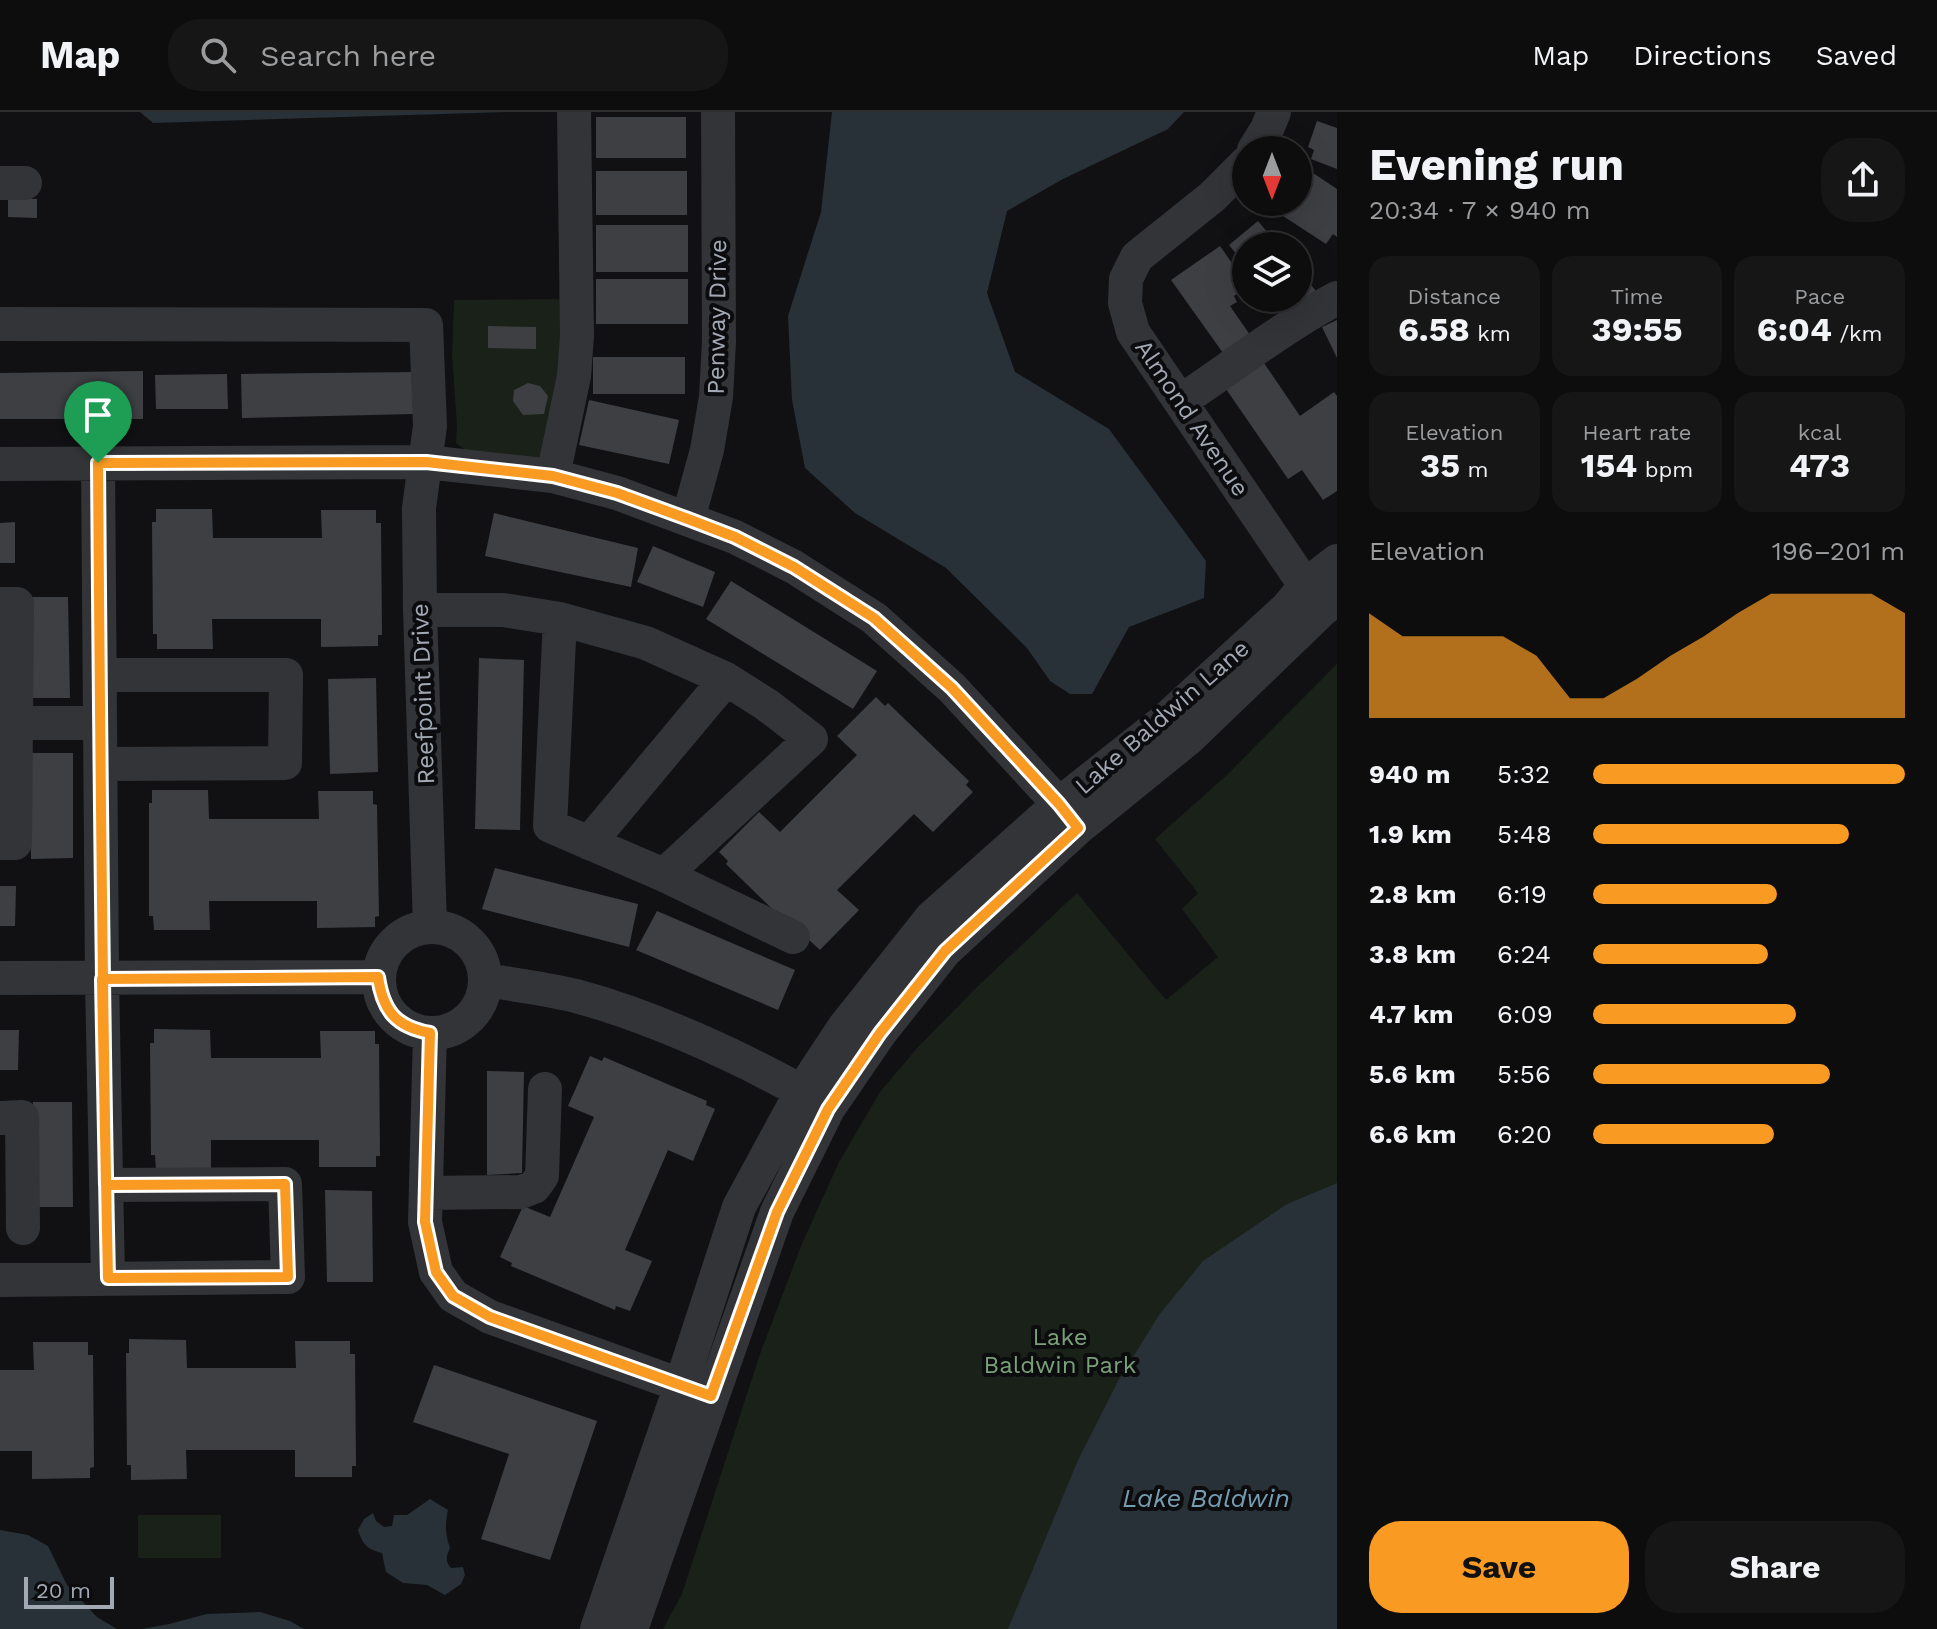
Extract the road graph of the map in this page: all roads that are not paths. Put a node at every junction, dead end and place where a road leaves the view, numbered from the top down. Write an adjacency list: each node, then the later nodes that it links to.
1 (574, 112): 12 (street)
2 (718, 112): 13 (street, Penway Drive)
3 (1274, 112): 4 (street)
4 (1263, 136)
5 (1232, 177): 8 (street, Almond Avenue)
6 (1337, 298): 8 (street)
7 (0, 324): 9 (street, Reefpoint Drive)
8 (1181, 401): 15 (street, Almond Avenue)
9 (426, 462): 10 (street); 12 (street); 17 (street, Reefpoint Drive)
10 (98, 463): 11 (street); 19 (street)
11 (0, 464)
12 (553, 476): 13 (street)
13 (688, 519): 24 (street)
14 (1337, 561): 15 (street, Lake Baldwin Lane)
15 (1322, 598): 24 (street, Lake Baldwin Lane)
16 (0, 604): 21 (street)
17 (420, 610): 18 (street); 28 (street, Reefpoint Drive)
18 (560, 619): 20 (street); 26 (street)
19 (100, 675): 22 (street); 23 (street)
20 (726, 679): 26 (street); 27 (street)
21 (16, 723): 22 (street); 25 (street)
22 (100, 723): 23 (street)
23 (101, 764): 32 (street)
24 (1068, 816): 36 (street, Lake Baldwin Lane)
25 (0, 843)
26 (589, 843): 27 (street)
27 (664, 875): 29 (street)
28 (430, 927): 30 (street); 33 (street)
29 (793, 937)
30 (378, 977): 32 (street); 34 (street)
31 (0, 978): 32 (street)
32 (102, 979): 38 (street)
33 (486, 980): 34 (street); 36 (street)
34 (430, 1033): 39 (street)
35 (545, 1089): 39 (street)
36 (815, 1100): 43 (street, Lake Baldwin Lane)
37 (0, 1118): 40 (street)
38 (106, 1185): 41 (street); 41 (street)
39 (426, 1193): 43 (street)
40 (23, 1228)
41 (108, 1278): 42 (street)
42 (0, 1280)
43 (696, 1390): 44 (street, Lake Baldwin Lane); 45 (street, Lake Baldwin Lane)
44 (597, 1629)
45 (631, 1629)

